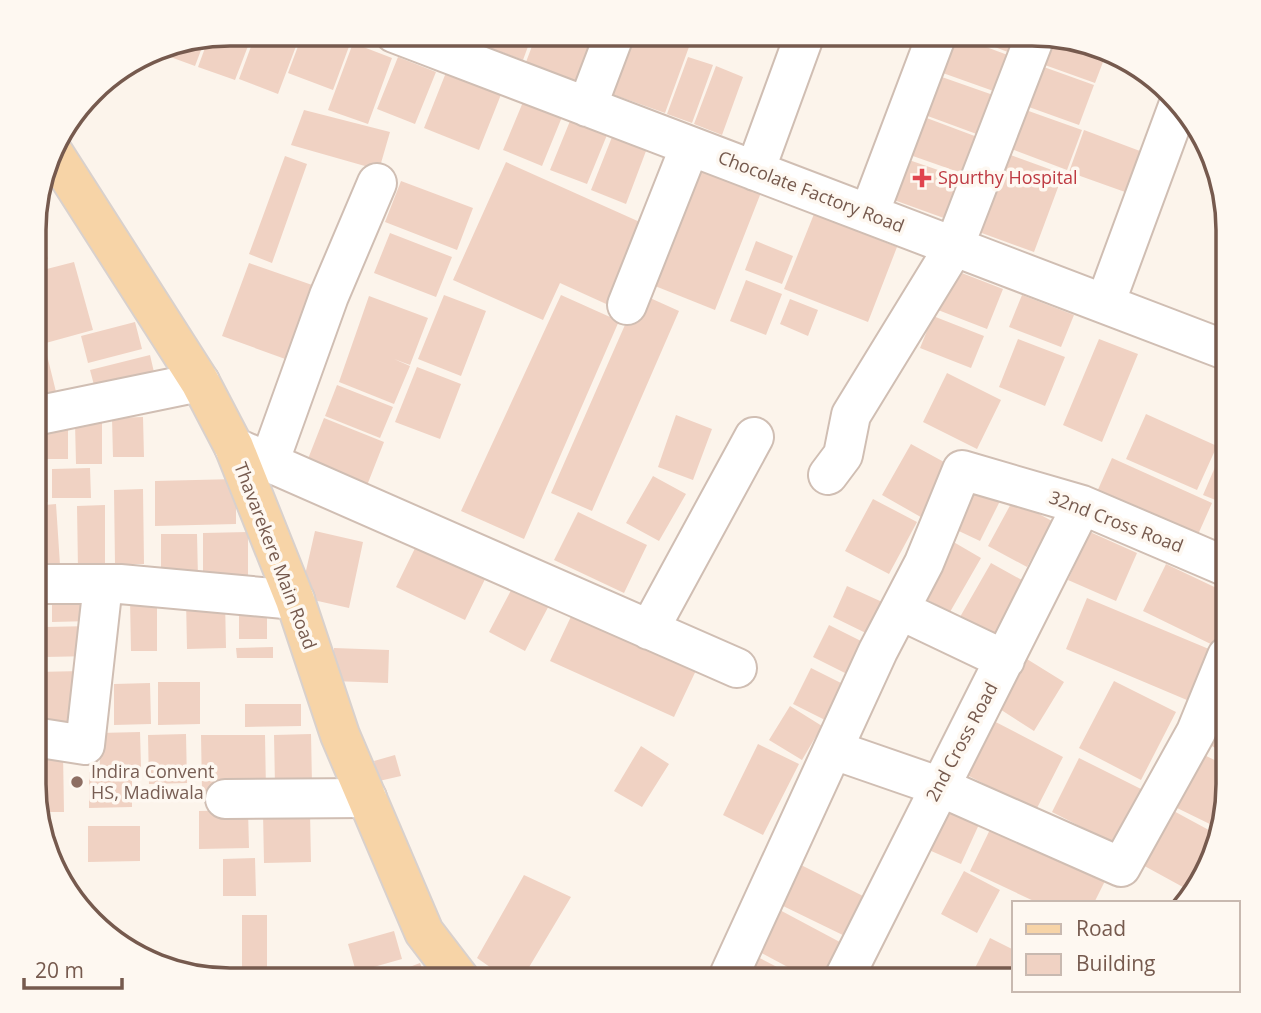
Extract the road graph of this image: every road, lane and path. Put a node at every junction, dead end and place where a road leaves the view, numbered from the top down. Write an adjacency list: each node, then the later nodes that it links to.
1 (455, 46): 6 (street, Chocolate Factory Road)
2 (610, 46): 6 (street)
3 (801, 46): 10 (street)
4 (932, 46): 12 (street)
5 (1031, 46): 13 (street)
6 (587, 107): 8 (street, Chocolate Factory Road)
7 (1175, 115): 14 (street)
8 (690, 146): 10 (street, Chocolate Factory Road); 15 (street)
9 (59, 161): 17 (main road, Thavarekere Main Road)
10 (755, 171): 12 (street, Chocolate Factory Road)
11 (377, 183): 21 (street)
12 (869, 214): 13 (street, Chocolate Factory Road)
13 (954, 247): 14 (street, Chocolate Factory Road); 22 (street)
14 (1105, 304): 16 (street, Chocolate Factory Road)
15 (627, 305)
16 (1216, 342)
17 (200, 382): 18 (street); 20 (main road, Thavarekere Main Road)
18 (45, 414)
19 (754, 437): 29 (street)
20 (234, 447): 21 (street); 27 (main road, Thavarekere Main Road)
21 (269, 463): 29 (street)
22 (828, 475)
23 (1082, 506): 24 (street, 32nd Cross Road); 28 (street, 32nd Cross Road); 30 (street, 2nd Cross Road)
24 (1215, 562)
25 (46, 584): 26 (street)
26 (103, 584): 27 (street); 33 (street)
27 (295, 600): 36 (main road, Thavarekere Main Road)
28 (900, 610): 30 (street); 34 (street)
29 (649, 630): 31 (street)
30 (1005, 660): 35 (street, 2nd Cross Road)
31 (737, 668)
32 (1215, 685): 35 (street)
33 (46, 739)
34 (834, 750): 35 (street); 39 (street)
35 (938, 786): 40 (street, 2nd Cross Road)
36 (367, 798): 37 (street); 38 (main road, Thavarekere Main Road)
37 (225, 799)
38 (451, 967)
39 (733, 968)
40 (849, 968)

